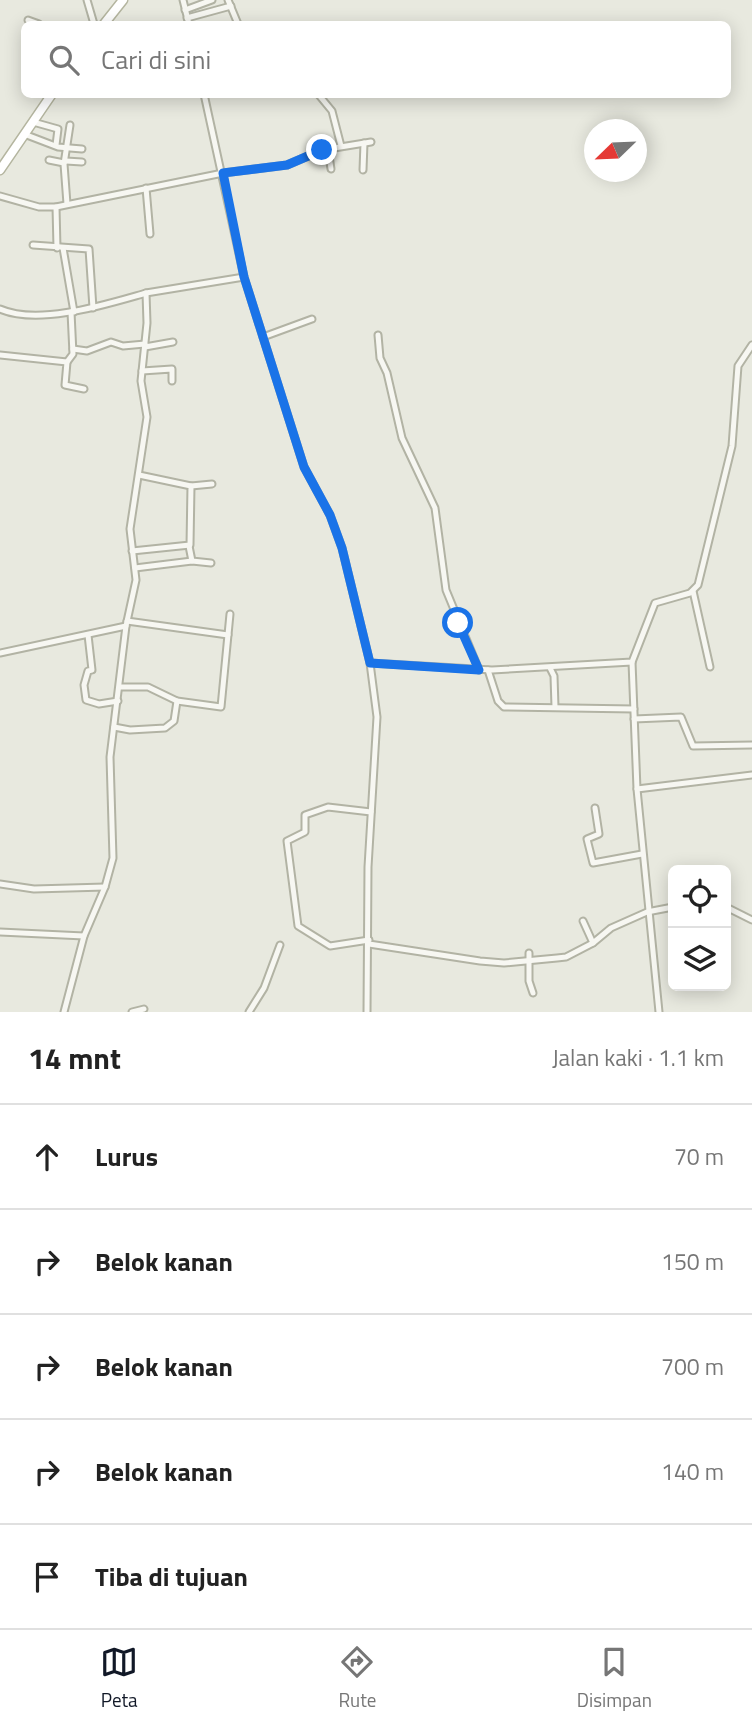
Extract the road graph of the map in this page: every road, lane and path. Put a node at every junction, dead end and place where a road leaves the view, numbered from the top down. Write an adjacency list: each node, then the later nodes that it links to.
1 (87, 0): 7 (street)
2 (123, 0): 8 (main road)
3 (183, 0): 6 (street)
4 (212, 0): 6 (street)
5 (230, 3): 9 (street); 10 (street)
6 (185, 10): 9 (street)
7 (93, 21)
8 (106, 21)
9 (188, 21)
10 (237, 21)
11 (49, 98): 14 (main road)
12 (205, 98): 32 (street)
13 (321, 98): 22 (street)
14 (32, 122): 16 (street); 18 (main road)
15 (70, 125): 17 (street)
16 (58, 129): 17 (street); 21 (street)
17 (69, 133): 23 (street)
18 (24, 134): 21 (street); 30 (main road)
19 (371, 142): 20 (street)
20 (363, 143): 22 (street); 31 (street)
21 (55, 145): 23 (street)
22 (341, 146): 25 (street)
23 (67, 148): 24 (street); 27 (street)
24 (82, 149)
25 (328, 149): 29 (street); 32 (street)
26 (49, 160): 27 (street)
27 (65, 162): 28 (street); 35 (street)
28 (82, 162)
29 (331, 169)
30 (0, 170)
31 (363, 170)
32 (223, 173): 33 (street); 40 (street)
33 (146, 188): 35 (street); 37 (street)
34 (0, 196): 36 (street)
35 (67, 204): 36 (street)
36 (56, 207): 39 (street)
37 (150, 234)
38 (33, 246): 39 (street)
39 (60, 248): 41 (street); 44 (street)
40 (244, 277): 43 (street); 49 (street)
41 (71, 289): 42 (street); 46 (street)
42 (64, 290)
43 (146, 293): 44 (street); 51 (street)
44 (93, 308): 46 (street)
45 (0, 309): 46 (street)
46 (73, 312): 53 (street)
47 (312, 318): 49 (street)
48 (378, 335): 79 (street)
49 (262, 337): 76 (street)
50 (173, 342): 51 (street)
51 (145, 345): 53 (street); 58 (street)
52 (752, 345): 69 (street)
53 (73, 349): 56 (street)
54 (0, 355): 56 (street)
55 (171, 360): 57 (street)
56 (67, 362): 60 (street)
57 (172, 369): 58 (street); 59 (street)
58 (142, 371): 61 (street)
59 (172, 381)
60 (84, 389)
61 (139, 475): 63 (street); 65 (street)
62 (212, 484): 63 (street)
63 (191, 486): 64 (street)
64 (189, 546): 65 (street); 66 (street)
65 (132, 551): 68 (street)
66 (192, 561): 67 (street); 68 (street)
67 (207, 565)
68 (135, 568): 71 (street)
69 (693, 592): 75 (street); 77 (street)
70 (230, 614): 73 (street)
71 (126, 623): 72 (street); 73 (street); 81 (street)
72 (88, 635): 74 (street); 82 (street)
73 (228, 635): 83 (street)
74 (0, 653)
75 (632, 662): 78 (street); 85 (street)
76 (370, 663): 79 (street); 92 (street)
77 (710, 667)
78 (550, 668): 80 (street); 84 (street)
79 (479, 670): 80 (street)
80 (488, 670): 84 (street)
81 (120, 687): 82 (street); 83 (street)
82 (118, 701): 87 (street)
83 (177, 701): 87 (street)
84 (555, 707): 85 (street)
85 (634, 709): 86 (street)
86 (634, 719): 88 (street); 90 (street)
87 (114, 727): 95 (street)
88 (752, 744)
89 (752, 775): 90 (street)
90 (637, 789): 93 (street)
91 (595, 808): 93 (street)
92 (371, 812): 103 (street); 103 (street)
93 (642, 854): 98 (street)
94 (0, 884): 95 (street)
95 (105, 887): 102 (street)
96 (668, 908): 98 (street)
97 (731, 910): 99 (street)
98 (647, 912): 104 (street); 113 (street)
99 (752, 920)
100 (583, 921): 104 (street)
101 (0, 932): 102 (street)
102 (84, 936): 109 (street)
103 (369, 942): 106 (street); 112 (street)
104 (593, 943): 106 (street)
105 (280, 945): 111 (street)
106 (528, 957): 107 (street)
107 (533, 993)
108 (144, 1009): 110 (street)
109 (64, 1012)
110 (132, 1012)
111 (249, 1012)
112 (367, 1012)
113 (659, 1012)

